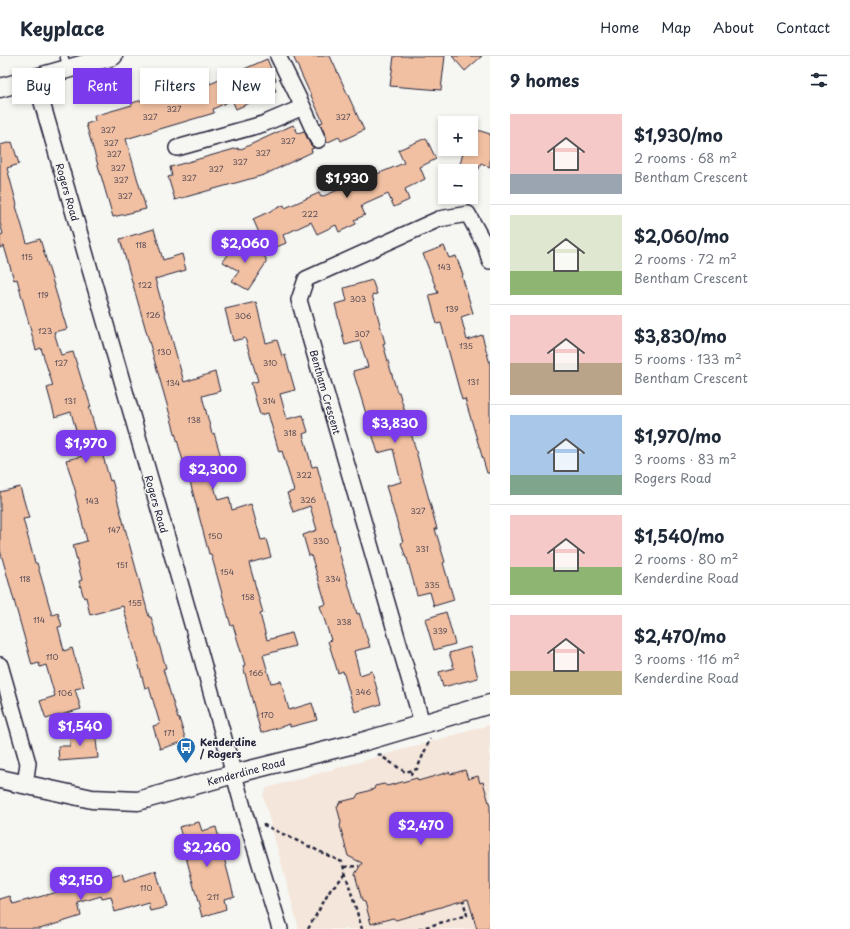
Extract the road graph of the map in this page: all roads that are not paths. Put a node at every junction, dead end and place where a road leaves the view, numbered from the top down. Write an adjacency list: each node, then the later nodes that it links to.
1 (113, 56): 3 (street)
2 (278, 56): 8 (street)
3 (66, 63): 4 (street)
4 (56, 68)
5 (12, 85): 6 (street)
6 (0, 88)
7 (42, 104): 15 (street, Rogers Road)
8 (303, 107): 9 (street); 10 (street)
9 (318, 140)
10 (177, 148)
11 (490, 261): 14 (street, Bentham Crescent)
12 (0, 665): 17 (street)
13 (490, 704): 14 (street, Kenderdine Road)
14 (422, 723): 15 (street, Kenderdine Road)
15 (234, 774): 17 (street, Kenderdine Road); 18 (street, Rogers Road)
16 (0, 779): 17 (street, Kenderdine Road)
17 (25, 785)
18 (275, 928)

